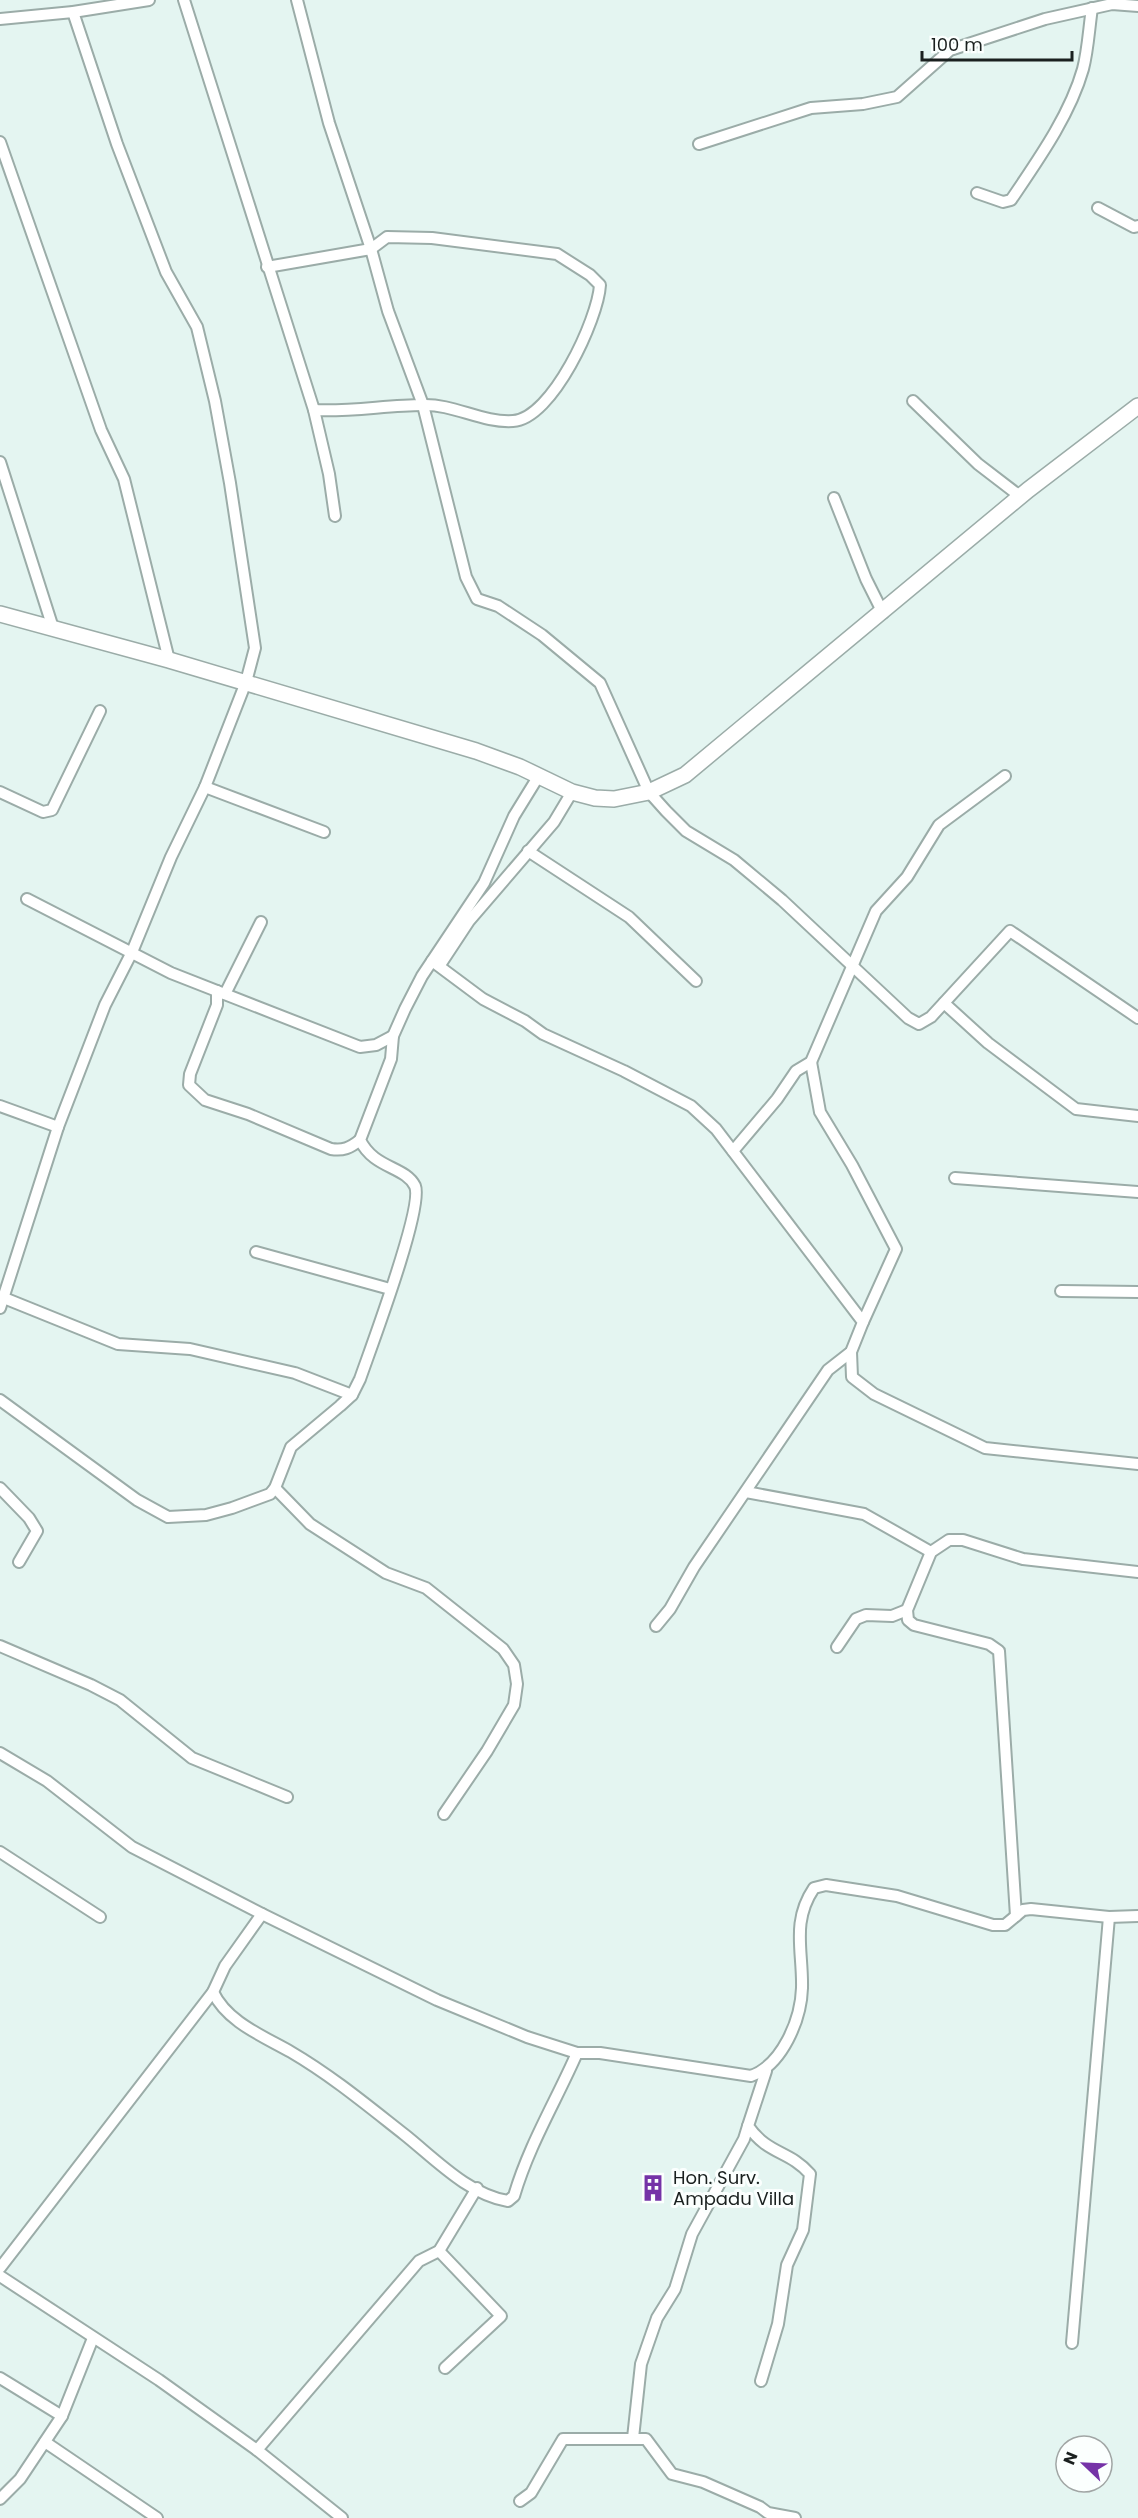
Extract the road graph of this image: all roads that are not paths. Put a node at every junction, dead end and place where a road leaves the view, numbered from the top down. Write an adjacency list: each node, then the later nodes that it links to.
1 (149, 0): 7 (street)
2 (184, 0): 15 (street)
3 (297, 0): 14 (street)
4 (1112, 2): 5 (street); 6 (street)
5 (1138, 6)
6 (1092, 8): 10 (street); 11 (street)
7 (73, 12): 8 (street); 28 (street)
8 (0, 19)
9 (0, 142): 27 (street)
10 (699, 144)
11 (977, 193)
12 (1098, 208): 13 (street)
13 (1138, 226)
14 (371, 249): 15 (street); 17 (street); 17 (street)
15 (267, 267): 19 (street)
16 (913, 402): 21 (street)
17 (423, 405): 19 (street); 35 (street)
18 (1138, 406): 21 (street)
19 (314, 410): 23 (street)
20 (0, 462): 26 (street)
21 (1020, 497): 24 (street)
22 (834, 498): 24 (street)
23 (335, 516)
24 (883, 613): 35 (street)
25 (0, 614): 26 (street)
26 (53, 628): 27 (street)
27 (169, 660): 28 (street)
28 (246, 682): 31 (street); 32 (street)
29 (100, 711): 33 (street)
30 (1005, 776): 42 (street)
31 (538, 777): 34 (street); 41 (street)
32 (206, 787): 36 (street); 40 (street)
33 (0, 792)
34 (572, 792): 35 (street); 37 (street)
35 (649, 792): 42 (street)
36 (324, 832)
37 (528, 851): 41 (street); 43 (street)
38 (27, 899): 40 (street)
39 (261, 922): 44 (street)
40 (132, 952): 44 (street); 51 (street)
41 (436, 963): 47 (street); 53 (street)
42 (854, 967): 45 (street); 48 (street)
43 (696, 981)
44 (221, 992): 47 (street); 52 (street)
45 (944, 1003): 46 (street); 50 (street)
46 (1138, 1018)
47 (393, 1036): 52 (street)
48 (812, 1062): 53 (street); 61 (street)
49 (0, 1106): 51 (street)
50 (1138, 1116)
51 (58, 1127): 60 (street)
52 (360, 1140): 57 (street)
53 (733, 1151): 61 (street)
54 (955, 1178): 55 (street)
55 (1138, 1192)
56 (256, 1252): 57 (street)
57 (390, 1289): 63 (street)
58 (1061, 1291): 59 (street)
59 (1138, 1292)
60 (2, 1303): 63 (street)
61 (863, 1322): 62 (street)
62 (851, 1352): 65 (street); 68 (street)
63 (352, 1395): 67 (street)
64 (0, 1400): 67 (street)
65 (1138, 1464)
66 (0, 1488): 70 (street)
67 (275, 1488): 78 (street)
68 (746, 1492): 69 (street); 73 (street)
69 (931, 1552): 71 (street); 72 (street)
70 (19, 1562)
71 (1138, 1572)
72 (906, 1610): 75 (street); 81 (street)
73 (656, 1626)
74 (0, 1646): 77 (street)
75 (837, 1647)
76 (0, 1753): 80 (street)
77 (287, 1797)
78 (444, 1815)
79 (0, 1852): 83 (street)
80 (262, 1914): 85 (street); 86 (street)
81 (1016, 1916): 84 (street); 87 (street)
82 (1138, 1916): 84 (street)
83 (100, 1917)
84 (1109, 1917): 94 (street)
85 (213, 1992): 89 (street); 91 (street)
86 (577, 2053): 87 (street); 89 (street)
87 (766, 2071): 88 (street)
88 (748, 2126): 97 (street); 99 (street)
89 (477, 2188): 90 (street)
90 (439, 2251): 95 (street); 101 (street)
91 (0, 2268)
92 (0, 2277): 93 (street)
93 (93, 2338): 98 (street); 101 (street)
94 (1072, 2343)
95 (445, 2368)
96 (0, 2378): 98 (street)
97 (761, 2381)
98 (62, 2416): 100 (street)
99 (633, 2438): 103 (street); 106 (street)
100 (45, 2442): 102 (street); 104 (street)
101 (258, 2450): 105 (street)
102 (0, 2499)
103 (520, 2501)
104 (158, 2518)
105 (342, 2518)
106 (795, 2518)

